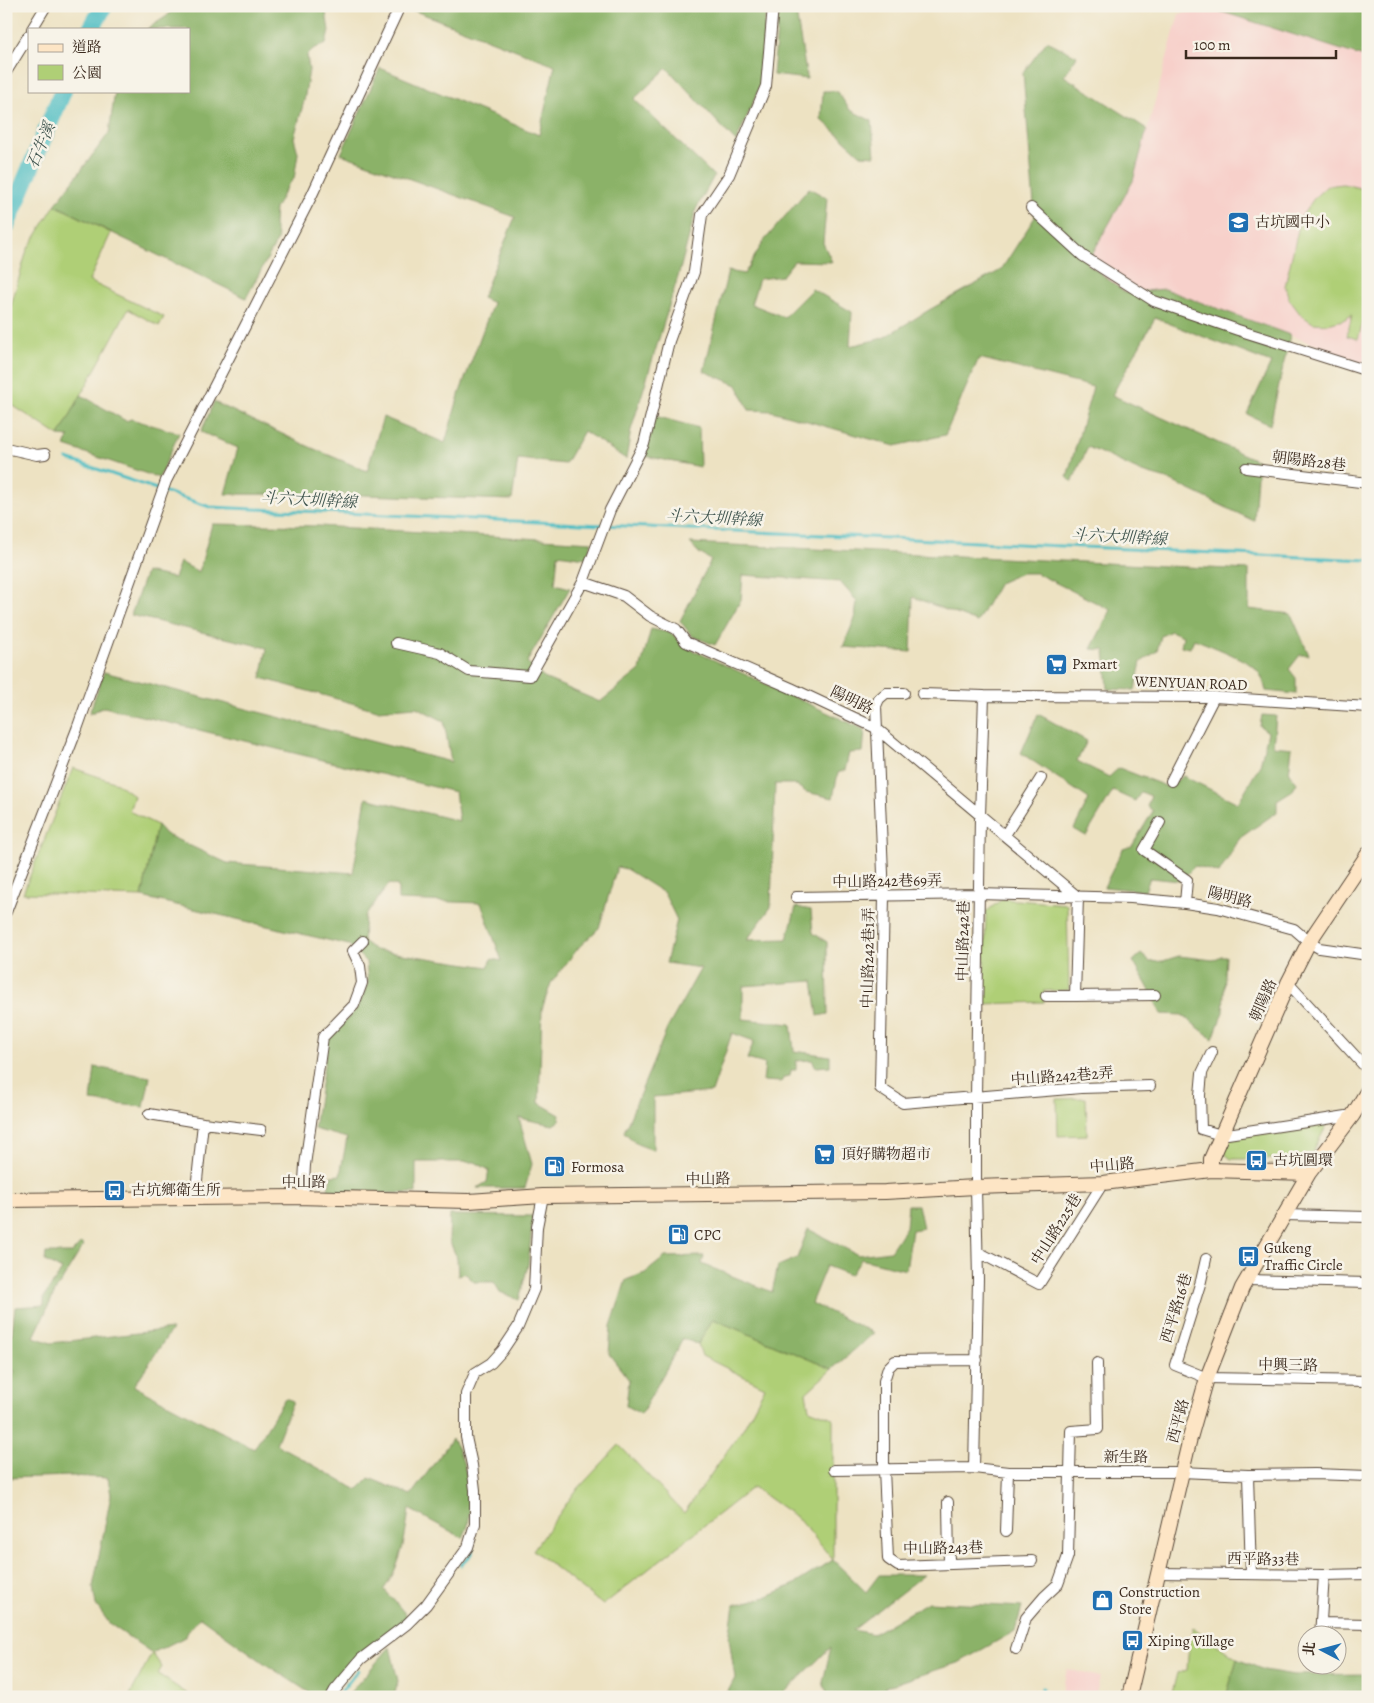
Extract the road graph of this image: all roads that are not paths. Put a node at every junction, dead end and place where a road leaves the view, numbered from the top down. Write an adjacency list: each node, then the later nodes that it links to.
1 (46, 6): 4 (street)
2 (400, 6): 32 (street)
3 (772, 6): 13 (street)
4 (33, 28)
5 (28, 37): 6 (street)
6 (6, 72)
7 (1031, 208): 8 (street)
8 (1368, 371)
9 (6, 448): 10 (street)
10 (45, 454)
11 (1246, 468): 12 (street, 朝陽路28巷)
12 (1368, 483)
13 (583, 582): 14 (street); 20 (street, 陽明路)
14 (396, 643)
15 (904, 693): 20 (street, 中山路242巷1弄)
16 (922, 694): 17 (street, WENYUAN ROAD)
17 (984, 696): 18 (street, WENYUAN ROAD); 23 (street, 中山路242巷)
18 (1214, 697): 19 (street, WENYUAN ROAD); 22 (street)
19 (1368, 707)
20 (876, 728): 23 (street, 陽明路); 29 (street, 中山路242巷1弄)
21 (1041, 778): 25 (street)
22 (1171, 781)
23 (980, 816): 25 (street, 陽明路); 27 (street, 中山路242巷)
24 (1160, 822): 31 (street)
25 (1004, 835): 30 (street, 陽明路)
26 (1368, 854): 34 (main road, 朝陽路)
27 (979, 894): 29 (street, 中山路242巷69弄); 30 (street, 陽明路); 44 (street, 中山路242巷)
28 (796, 897): 29 (street, 中山路242巷69弄)
29 (884, 897): 44 (street, 中山路242巷1弄)
30 (1078, 897): 31 (street, 陽明路); 39 (street)
31 (1186, 902): 34 (street, 陽明路)
32 (6, 912)
33 (363, 942): 55 (street)
34 (1309, 942): 35 (street, 陽明路); 36 (main road, 朝陽路)
35 (1368, 954)
36 (1288, 983): 41 (street); 49 (main road, 朝陽路)
37 (1155, 995): 39 (street)
38 (1046, 996): 39 (street)
39 (1075, 996)
40 (1212, 1052): 49 (street)
41 (1368, 1070)
42 (1150, 1086): 44 (street, 中山路242巷2弄)
43 (1368, 1090): 46 (main road)
44 (976, 1097): 53 (street, 中山路242巷)
45 (149, 1114): 47 (street)
46 (1353, 1115): 49 (street); 51 (main road)
47 (203, 1123): 48 (street); 56 (street)
48 (261, 1130)
49 (1221, 1135): 50 (main road, 朝陽路)
50 (1211, 1170): 51 (main road, 中山路); 52 (main road, 中山路)
51 (1309, 1173): 58 (main road, 西平路)
52 (1103, 1183): 53 (main road, 中山路); 60 (street, 中山路225巷)
53 (976, 1187): 54 (main road, 中山路); 60 (street)
54 (543, 1196): 55 (main road, 中山路); 88 (street)
55 (303, 1198): 56 (main road, 中山路)
56 (195, 1199): 57 (main road, 中山路)
57 (6, 1200)
58 (1284, 1215): 59 (street); 62 (main road, 西平路)
59 (1368, 1216)
60 (978, 1252): 64 (street)
61 (1206, 1260): 66 (street, 西平路16巷)
62 (1247, 1280): 63 (street); 66 (main road, 西平路)
63 (1368, 1283)
64 (976, 1360): 68 (street); 69 (street, 中山路243巷)
65 (1097, 1363): 72 (street)
66 (1207, 1378): 67 (street, 中興三路); 73 (main road, 西平路)
67 (1368, 1381)
68 (974, 1468): 69 (street); 71 (street, 新生路)
69 (884, 1469): 70 (street); 79 (street, 中山路243巷)
70 (834, 1470)
71 (1008, 1472): 72 (street, 新生路); 77 (street)
72 (1070, 1472): 73 (street, 新生路); 87 (street)
73 (1181, 1472): 74 (street, 新生路); 80 (main road, 西平路)
74 (1248, 1475): 75 (street, 新生路); 81 (street)
75 (1368, 1476)
76 (948, 1502): 79 (street)
77 (1006, 1531)
78 (1032, 1561): 79 (street, 中山路243巷)
79 (949, 1564)
80 (1158, 1573): 81 (street, 西平路33巷); 89 (main road, 西平路)
81 (1251, 1574): 83 (street, 西平路33巷)
82 (1368, 1574): 83 (street, 西平路33巷)
83 (1324, 1575): 84 (street)
84 (1321, 1623): 85 (street); 86 (street)
85 (1368, 1624)
86 (1321, 1626)
87 (1016, 1648)
88 (331, 1697)
89 (1129, 1697)

